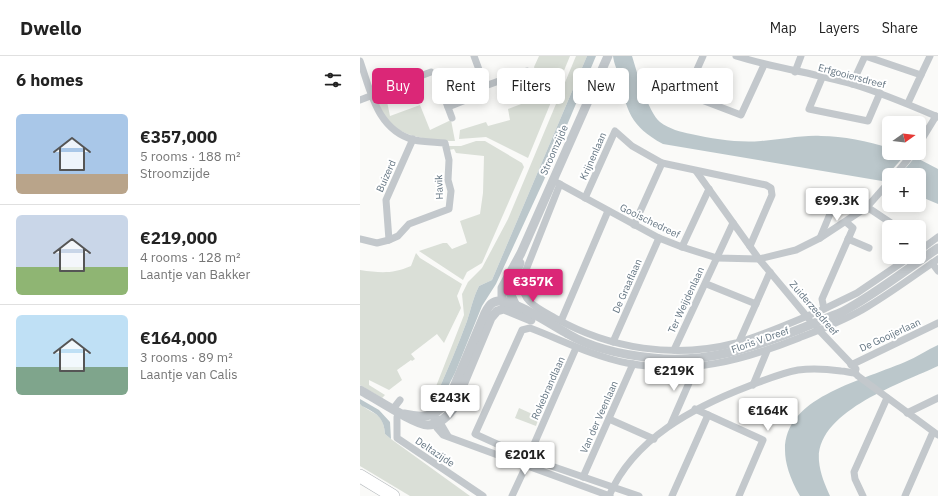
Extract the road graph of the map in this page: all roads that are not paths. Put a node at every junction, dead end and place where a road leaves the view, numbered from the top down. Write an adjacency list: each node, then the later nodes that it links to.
1 (474, 56): 10 (street)
2 (608, 56): 33 (street, Stroomzijde)
3 (703, 56): 9 (street)
4 (736, 56): 9 (street, Erfgooiersdreef)
5 (801, 56): 12 (street)
6 (865, 56): 14 (street); 16 (street)
7 (930, 56): 14 (street)
8 (360, 61): 18 (street)
9 (764, 65): 12 (street, Erfgooiersdreef)
10 (478, 68)
11 (432, 72): 13 (street)
12 (795, 72): 15 (street, Erfgooiersdreef)
13 (424, 75)
14 (921, 75): 20 (street)
15 (822, 78): 16 (street, Erfgooiersdreef); 17 (street)
16 (852, 84): 17 (street, Erfgooiersdreef)
17 (880, 93): 20 (street, Erfgooiersdreef)
18 (372, 94): 19 (street)
19 (360, 100)
20 (908, 103): 25 (street, Erfgooiersdreef)
21 (376, 104): 28 (street)
22 (447, 104): 24 (street)
23 (456, 104): 24 (street)
24 (448, 107): 26 (street)
25 (937, 117): 27 (street)
26 (452, 118)
27 (926, 134)
28 (413, 140): 49 (street, Buizerd); 49 (street, Havik)
29 (907, 160): 31 (street)
30 (662, 163): 32 (street, Krijnenlaan); 37 (street, Krijnenlaan); 43 (street)
31 (901, 168)
32 (696, 171): 34 (street, Zuiderzeedreef); 51 (street, Krijnenlaan)
33 (556, 182): 37 (street, Gooischedreef); 62 (street, Stroomzijde); 67 (street, Stroomzijde)
34 (709, 189): 42 (street, Zuiderzeedreef); 52 (street)
35 (882, 190): 38 (street, Gooischedreef)
36 (837, 197): 46 (street)
37 (585, 198): 39 (street, Gooischedreef)
38 (867, 207): 40 (street); 41 (street, Gooischedreef)
39 (608, 211): 43 (street, Gooischedreef); 67 (street)
40 (886, 220)
41 (846, 222): 46 (street, Gooischedreef); 48 (street)
42 (733, 223): 51 (street, Zuiderzeedreef); 55 (street, Ter Weijdenlaan)
43 (634, 225): 45 (street, Gooischedreef)
44 (938, 237): 50 (street)
45 (659, 238): 52 (street, Gooischedreef); 70 (street, De Graaflaan)
46 (820, 238): 56 (street, Gooischedreef)
47 (360, 239): 49 (street)
48 (848, 239): 53 (street); 66 (street)
49 (389, 240)
50 (926, 245)
51 (750, 246): 56 (street, Zuiderzeedreef)
52 (682, 247): 55 (street, Gooischedreef)
53 (869, 248)
54 (938, 248): 68 (street, Floris V Dreef)
55 (717, 258): 56 (street, Gooischedreef); 73 (street, Ter Weijdenlaan)
56 (759, 259): 60 (street, Zuiderzeedreef)
57 (935, 261): 59 (street); 68 (street, Floris V Dreef)
58 (900, 264): 66 (street)
59 (938, 271)
60 (770, 272): 64 (street); 68 (street, Zuiderzeedreef)
61 (709, 285): 64 (street)
62 (506, 290): 63 (street); 65 (street)
63 (502, 301): 65 (street, Floris V Dreef); 87 (street)
64 (756, 304): 71 (street)
65 (513, 308): 68 (street, Floris V Dreef); 90 (street)
66 (824, 309): 68 (street)
67 (561, 321): 70 (street, Floris V Dreef)
68 (813, 323): 71 (street, Floris V Dreef); 74 (street, Floris V Dreef); 76 (street, Zuiderzeedreef)
69 (938, 323): 76 (street, De Gooijerlaan)
70 (613, 342): 73 (street, Floris V Dreef)
71 (739, 342): 73 (street, Floris V Dreef)
72 (576, 348): 75 (street, Floris V Dreef); 94 (street, Rokebrandlaan); 94 (street, Floris V Dreef)
73 (674, 350)
74 (767, 351): 77 (street, Floris V Dreef); 79 (street)
75 (633, 364): 77 (street, Floris V Dreef); 89 (street, Van der Veenlaan)
76 (851, 365): 78 (street, Zuiderzeedreef)
77 (696, 367): 91 (street)
78 (857, 374): 79 (street); 81 (street, Zuiderzeedreef)
79 (753, 385): 84 (street)
80 (360, 390): 85 (street)
81 (885, 396): 86 (street, Zuiderzeedreef); 106 (street)
82 (938, 398): 86 (street)
83 (400, 400): 85 (street)
84 (695, 409): 88 (street); 91 (street)
85 (399, 412): 87 (street); 90 (street); 100 (street, Deltazijde)
86 (907, 413): 92 (street, Zuiderzeedreef)
87 (433, 414): 90 (street, Deltazijde)
88 (708, 416): 104 (street); 105 (street)
89 (608, 419): 93 (street); 97 (street, Van der Veenlaan)
90 (438, 423): 95 (street, Deltazijde)
91 (671, 424): 93 (street)
92 (936, 433): 107 (street)
93 (654, 439): 98 (street)
94 (528, 458): 97 (street)
95 (526, 466): 101 (street); 102 (street, Deltazijde)
96 (360, 476): 99 (highway)
97 (583, 477): 98 (street)
98 (613, 488): 102 (street); 103 (street)
99 (393, 496)
100 (484, 496)
101 (512, 496)
102 (610, 496)
103 (639, 496)
104 (672, 496)
105 (739, 496)
106 (863, 496)
107 (905, 496)

